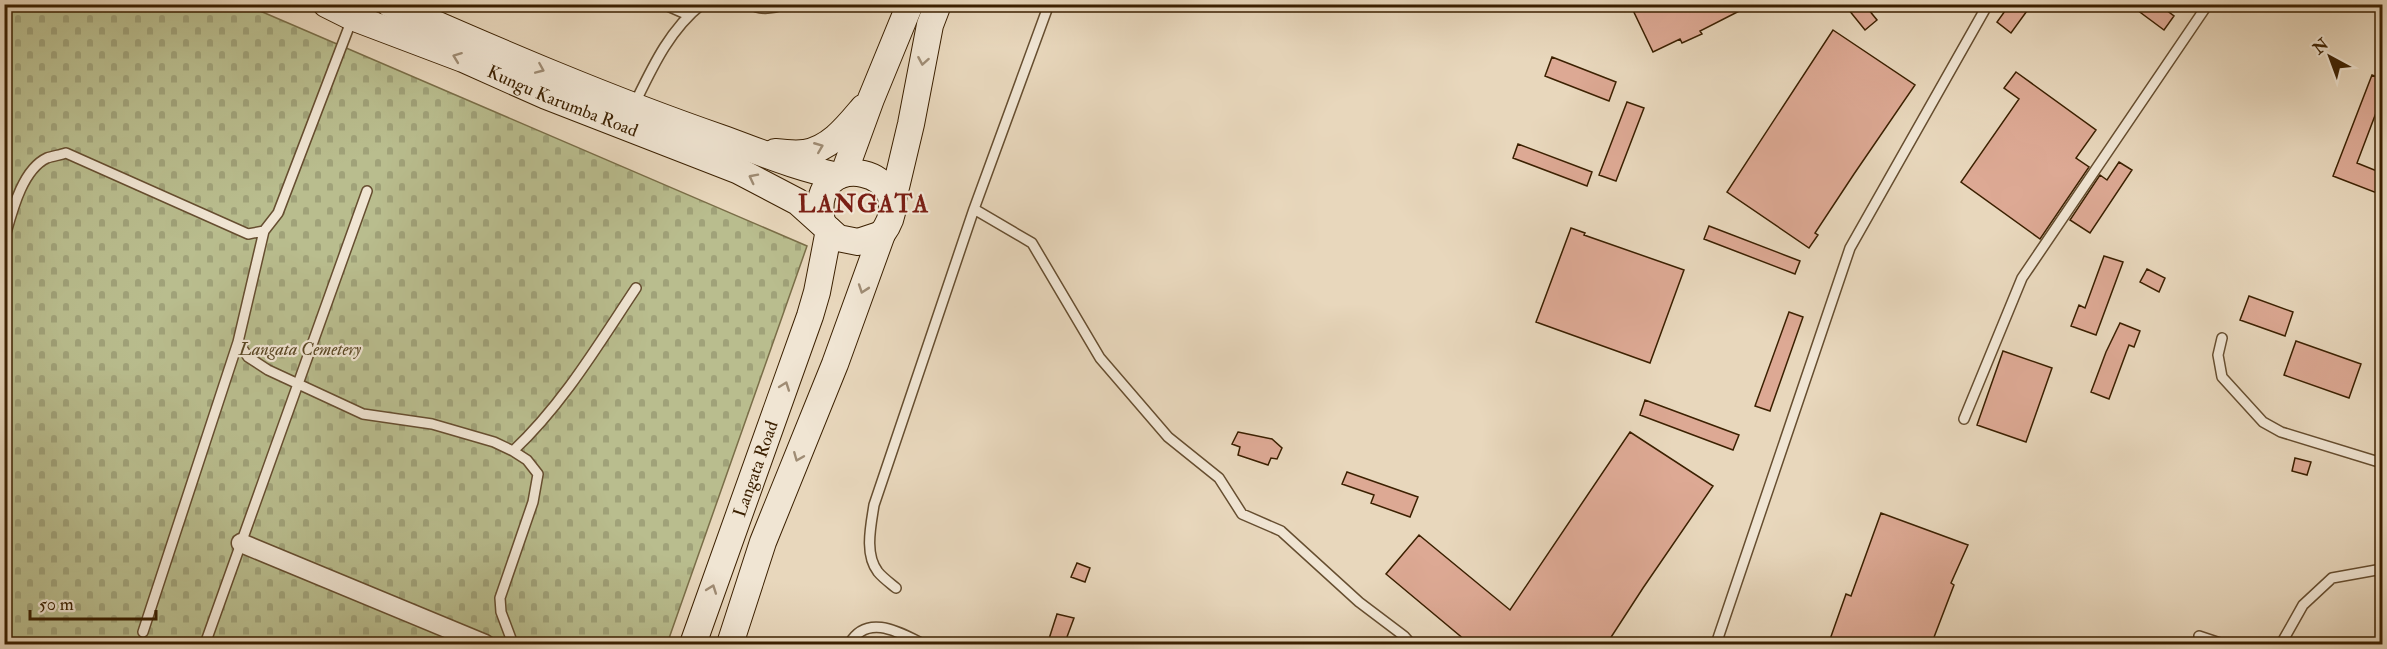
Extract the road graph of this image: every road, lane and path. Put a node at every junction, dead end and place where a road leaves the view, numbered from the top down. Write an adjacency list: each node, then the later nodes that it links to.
1 (326, 4): 13 (main road, Kungu Karumba Road)
2 (390, 4): 15 (main road, one-way to 15)
3 (663, 4): 12 (lane)
4 (702, 4): 12 (lane)
5 (751, 4): 6 (lane)
6 (786, 4)
7 (910, 4): 14 (main road)
8 (938, 4): 19 (main road, one-way to 19)
9 (1049, 4): 20 (lane)
10 (1988, 4): 45 (lane)
11 (2208, 4): 29 (lane)
12 (688, 15): 15 (lane)
13 (352, 17): 21 (main road, Kungu Karumba Road, one-way to 13); 22 (lane)
14 (871, 99): 16 (main road, one-way to 14); 17 (main road)
15 (633, 107): 16 (main road)
16 (762, 152): 17 (main road)
17 (841, 174): 19 (main road); 21 (main road)
18 (367, 191): 28 (lane)
19 (892, 204): 23 (main road)
20 (974, 209): 34 (lane); 44 (lane)
21 (826, 226): 23 (main road); 40 (main road, Langata Road, one-way to 21)
22 (264, 231): 24 (lane); 27 (lane)
23 (882, 234): 41 (main road, Langata Road, one-way to 41)
24 (4, 240)
25 (636, 288): 30 (lane)
26 (2222, 339): 31 (lane)
27 (238, 342): 28 (lane); 35 (lane)
28 (298, 385): 30 (lane); 32 (lane)
29 (1964, 419)
30 (513, 451): 39 (lane)
31 (2382, 463)
32 (241, 543): 37 (lane); 38 (street)
33 (2382, 569): 47 (lane)
34 (896, 588)
35 (143, 632)
36 (2199, 636): 46 (lane)
37 (205, 645)
38 (485, 645)
39 (513, 645)
40 (693, 645)
41 (730, 645)
42 (849, 645): 43 (lane)
43 (923, 645)
44 (1411, 645)
45 (1716, 645)
46 (2223, 645)
47 (2281, 645)

